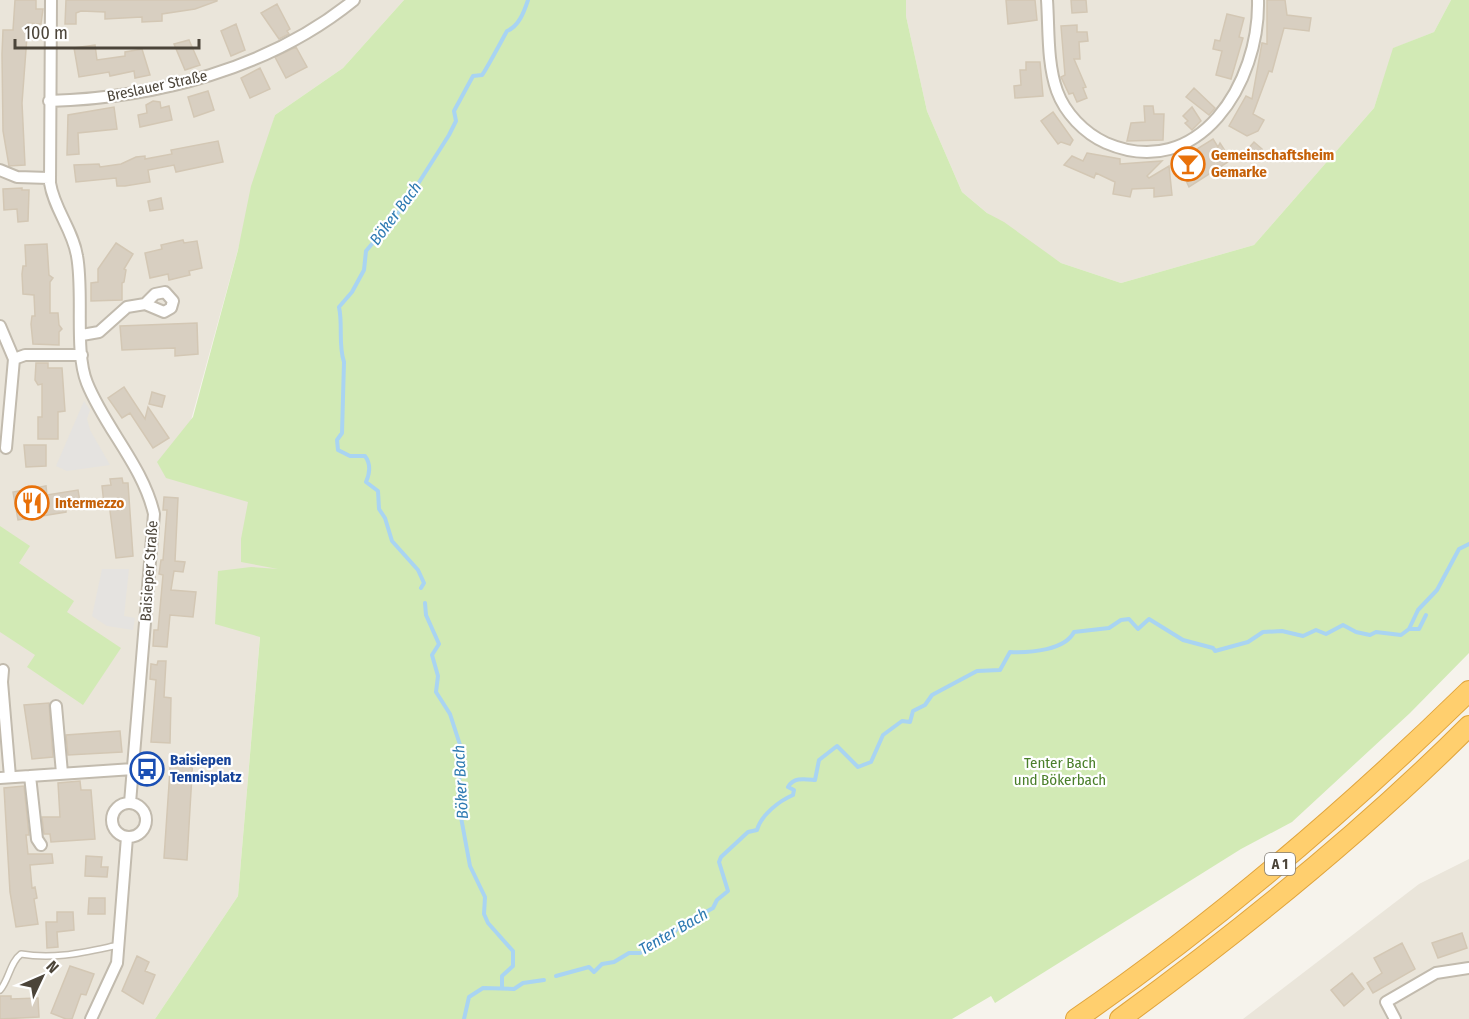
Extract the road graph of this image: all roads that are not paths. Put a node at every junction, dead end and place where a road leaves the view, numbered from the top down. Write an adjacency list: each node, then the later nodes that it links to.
1 (51, 0): 5 (street, Baisieper Straße)
2 (354, 0): 5 (street, Breslauer Straße)
3 (1047, 0): 4 (street)
4 (1258, 0)
5 (49, 101): 7 (street, Baisieper Straße)
6 (0, 170): 7 (street)
7 (50, 178): 10 (street, Baisieper Straße)
8 (145, 304): 10 (street)
9 (0, 326): 12 (street)
10 (82, 335): 11 (street, Baisieper Straße)
11 (82, 355): 12 (street); 18 (street, Baisieper Straße)
12 (14, 359): 13 (street)
13 (6, 448)
14 (3, 670): 21 (street)
15 (1469, 691): 29 (highway, A 1)
16 (56, 706): 19 (street)
17 (1469, 726): 30 (highway, A 1)
18 (133, 769): 19 (street); 22 (street, Baisieper Straße)
19 (62, 773): 20 (street)
20 (30, 776): 21 (street); 24 (street)
21 (5, 778)
22 (130, 803): 23 (street); 23 (street)
23 (127, 837): 25 (street)
24 (41, 845)
25 (119, 945): 27 (lane); 28 (street)
26 (1469, 968): 31 (street)
27 (0, 990)
28 (91, 1019)
29 (1076, 1019)
30 (1120, 1019)
31 (1395, 1019)

